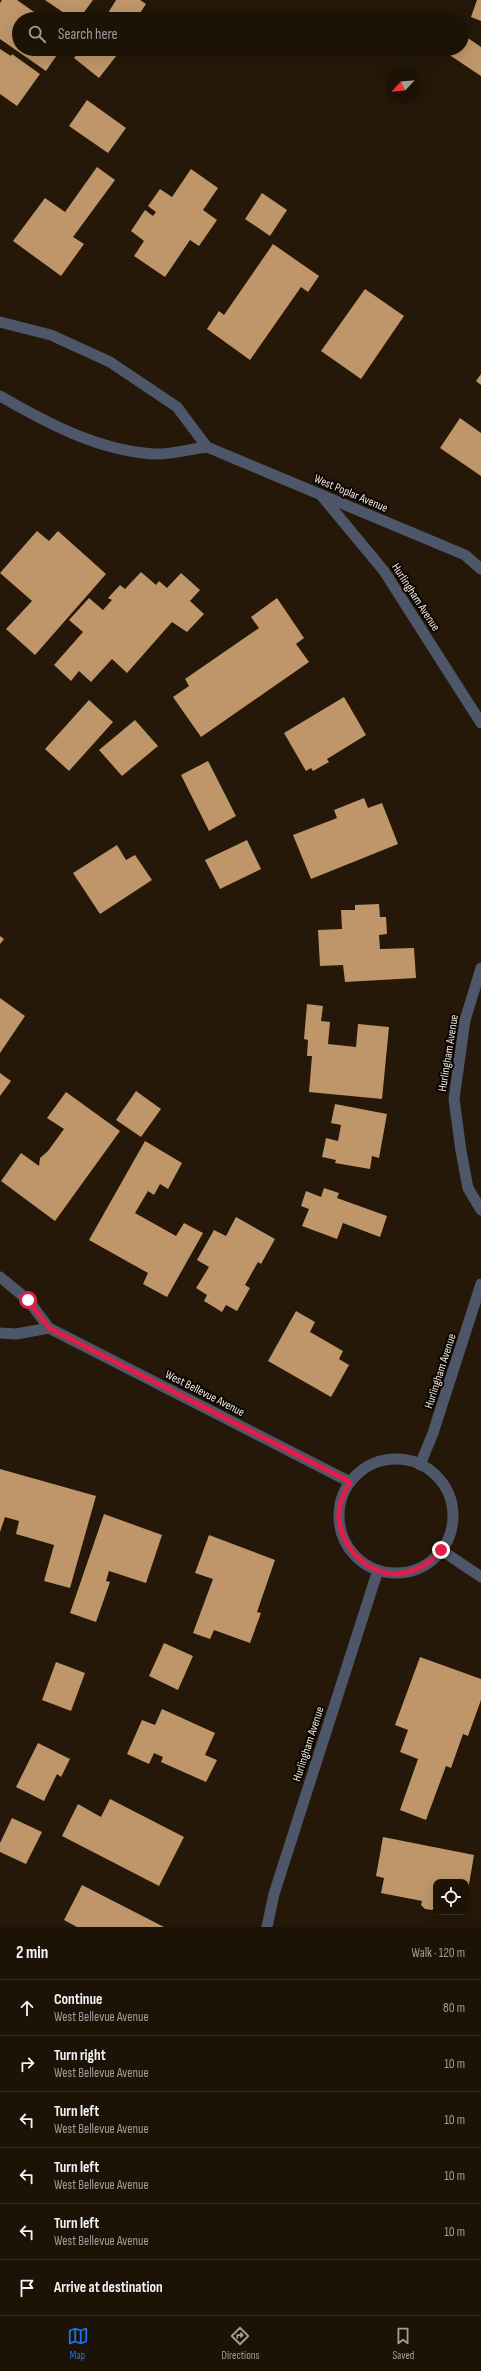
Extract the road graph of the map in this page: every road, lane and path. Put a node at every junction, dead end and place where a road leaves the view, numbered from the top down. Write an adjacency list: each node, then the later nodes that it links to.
1 (0, 322): 3 (street)
2 (0, 396): 3 (street, West Poplar Avenue)
3 (207, 447): 4 (street, West Poplar Avenue)
4 (319, 493): 5 (street, West Poplar Avenue); 6 (street, Hurlingham Avenue)
5 (481, 568)
6 (481, 723)
7 (481, 968): 8 (street, Hurlingham Avenue)
8 (481, 1210)
9 (0, 1277): 11 (street, West Bellevue Avenue)
10 (481, 1284): 13 (street, Hurlingham Avenue)
11 (49, 1328): 12 (street); 14 (street, West Bellevue Avenue)
12 (0, 1333)
13 (420, 1465): 14 (street); 15 (street)
14 (350, 1482): 16 (street)
15 (441, 1550): 16 (street); 17 (street)
16 (378, 1570): 18 (street, Hurlingham Avenue)
17 (481, 1577)
18 (267, 1927)

